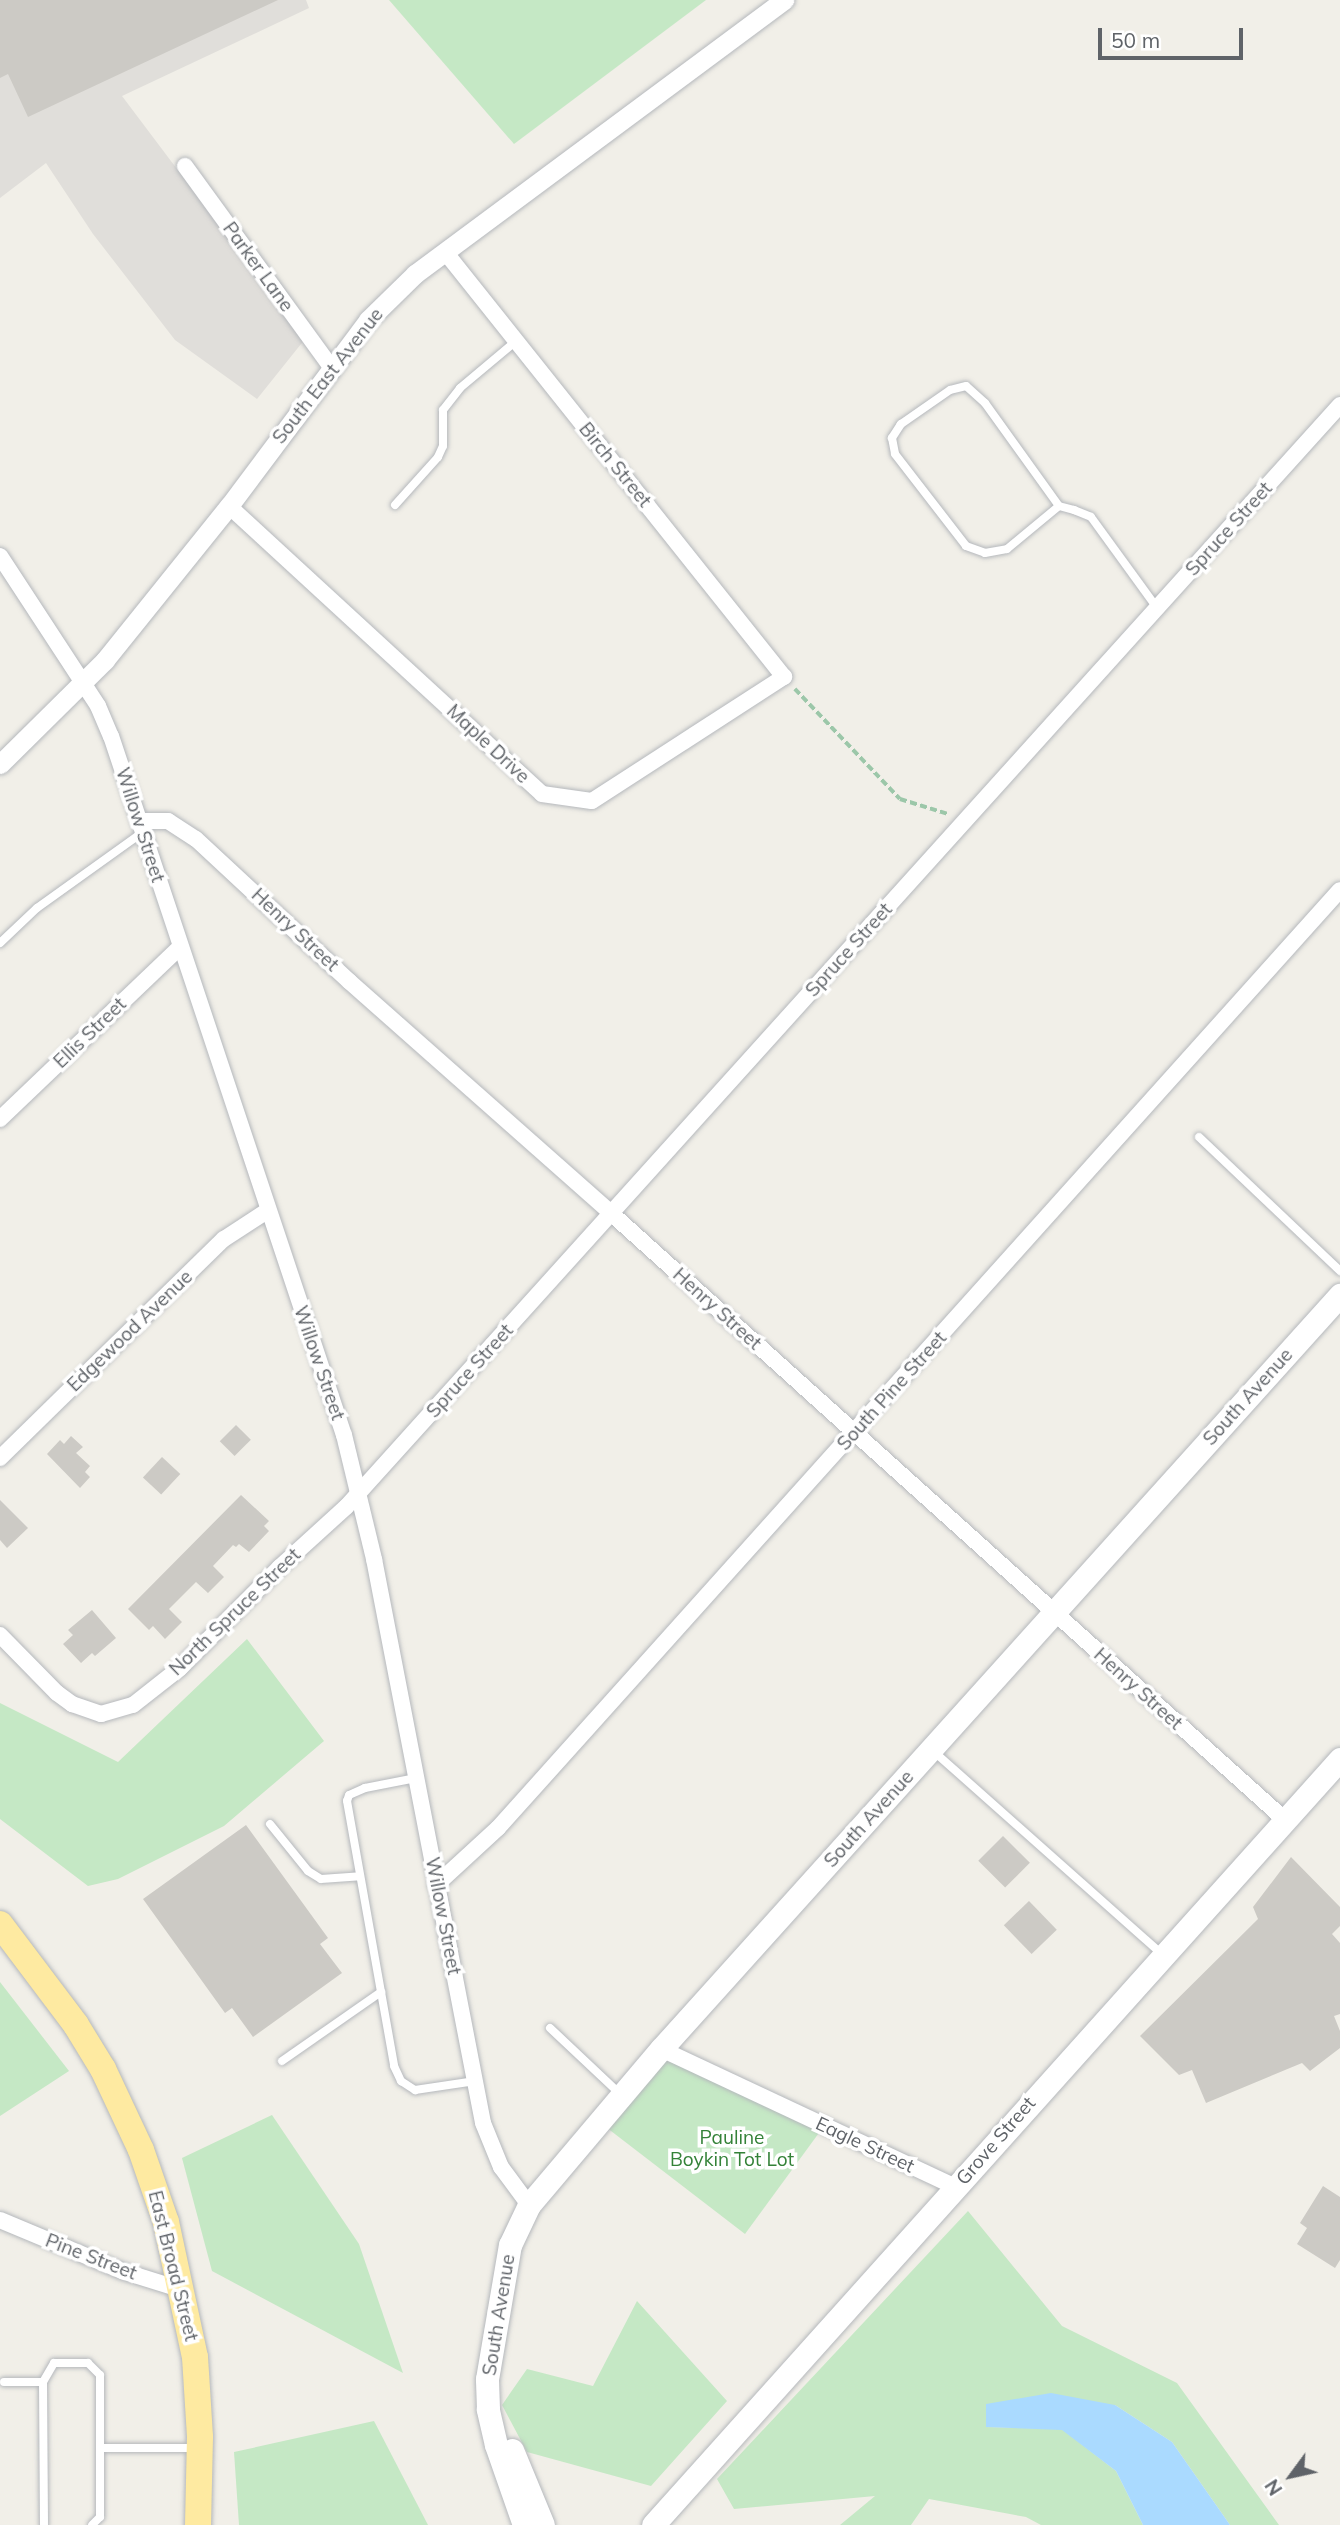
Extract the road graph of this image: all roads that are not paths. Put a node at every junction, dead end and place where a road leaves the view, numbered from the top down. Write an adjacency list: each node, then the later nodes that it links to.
1 (784, 0): 3 (street, South East Avenue)
2 (185, 166): 5 (street, Parker Lane)
3 (446, 253): 4 (street, Birch Street); 5 (street, South East Avenue)
4 (516, 341): 7 (lane); 12 (street, Birch Street)
5 (332, 368): 8 (street, South East Avenue)
6 (1340, 405): 11 (street, Spruce Street)
7 (395, 505)
8 (229, 506): 12 (street, Maple Drive); 13 (street, South East Avenue)
9 (1059, 506): 9 (lane); 11 (lane)
10 (0, 556): 13 (street, Willow Street)
11 (1157, 608): 22 (street, Spruce Street)
12 (784, 677)
13 (83, 682): 14 (street, South East Avenue); 15 (street, Willow Street)
14 (0, 764)
15 (141, 827): 17 (lane); 18 (street, Willow Street); 22 (street, Henry Street)
16 (1337, 899): 25 (street, South Pine Street)
17 (0, 943)
18 (180, 947): 19 (street, Ellis Street); 21 (street, Willow Street)
19 (0, 1119)
20 (1199, 1137): 23 (lane)
21 (267, 1211): 26 (street, Edgewood Avenue); 27 (street, Willow Street)
22 (612, 1214): 25 (street, Henry Street); 27 (street, Spruce Street)
23 (1340, 1271)
24 (1340, 1295): 28 (main road, South Avenue)
25 (855, 1433): 28 (street, Henry Street); 36 (street, South Pine Street)
26 (0, 1458)
27 (358, 1494): 29 (street, North Spruce Street); 32 (street, Willow Street)
28 (1055, 1613): 30 (main road, South Avenue); 33 (street, Henry Street)
29 (0, 1635)
30 (932, 1749): 38 (lane); 41 (main road, South Avenue)
31 (1340, 1759): 33 (main road, Grove Street)
32 (416, 1778): 35 (lane); 36 (street, Willow Street)
33 (1284, 1820): 38 (main road, Grove Street)
34 (270, 1824): 35 (lane)
35 (360, 1876): 39 (lane)
36 (436, 1885): 43 (street, Willow Street)
37 (0, 1924): 48 (highway, East Broad Street)
38 (1163, 1955): 45 (main road, Grove Street)
39 (381, 1992): 42 (lane); 43 (lane)
40 (550, 2028): 44 (lane)
41 (661, 2049): 44 (main road, South Avenue); 45 (street, Eagle Street)
42 (282, 2061)
43 (475, 2081): 46 (street, Willow Street)
44 (621, 2095): 46 (main road, South Avenue)
45 (955, 2188): 59 (main road, Grove Street)
46 (529, 2205): 51 (main road, South Avenue)
47 (0, 2220): 48 (street, Pine Street)
48 (183, 2290): 53 (highway, East Broad Street)
49 (4, 2382): 50 (lane)
50 (43, 2382): 52 (lane); 54 (lane)
51 (487, 2389): 57 (main road, South Avenue); 58 (main road)
52 (100, 2448): 53 (lane); 55 (lane)
53 (200, 2448): 56 (highway, East Broad Street)
54 (44, 2525)
55 (92, 2525)
56 (198, 2525)
57 (524, 2525)
58 (543, 2525)
59 (653, 2525)

